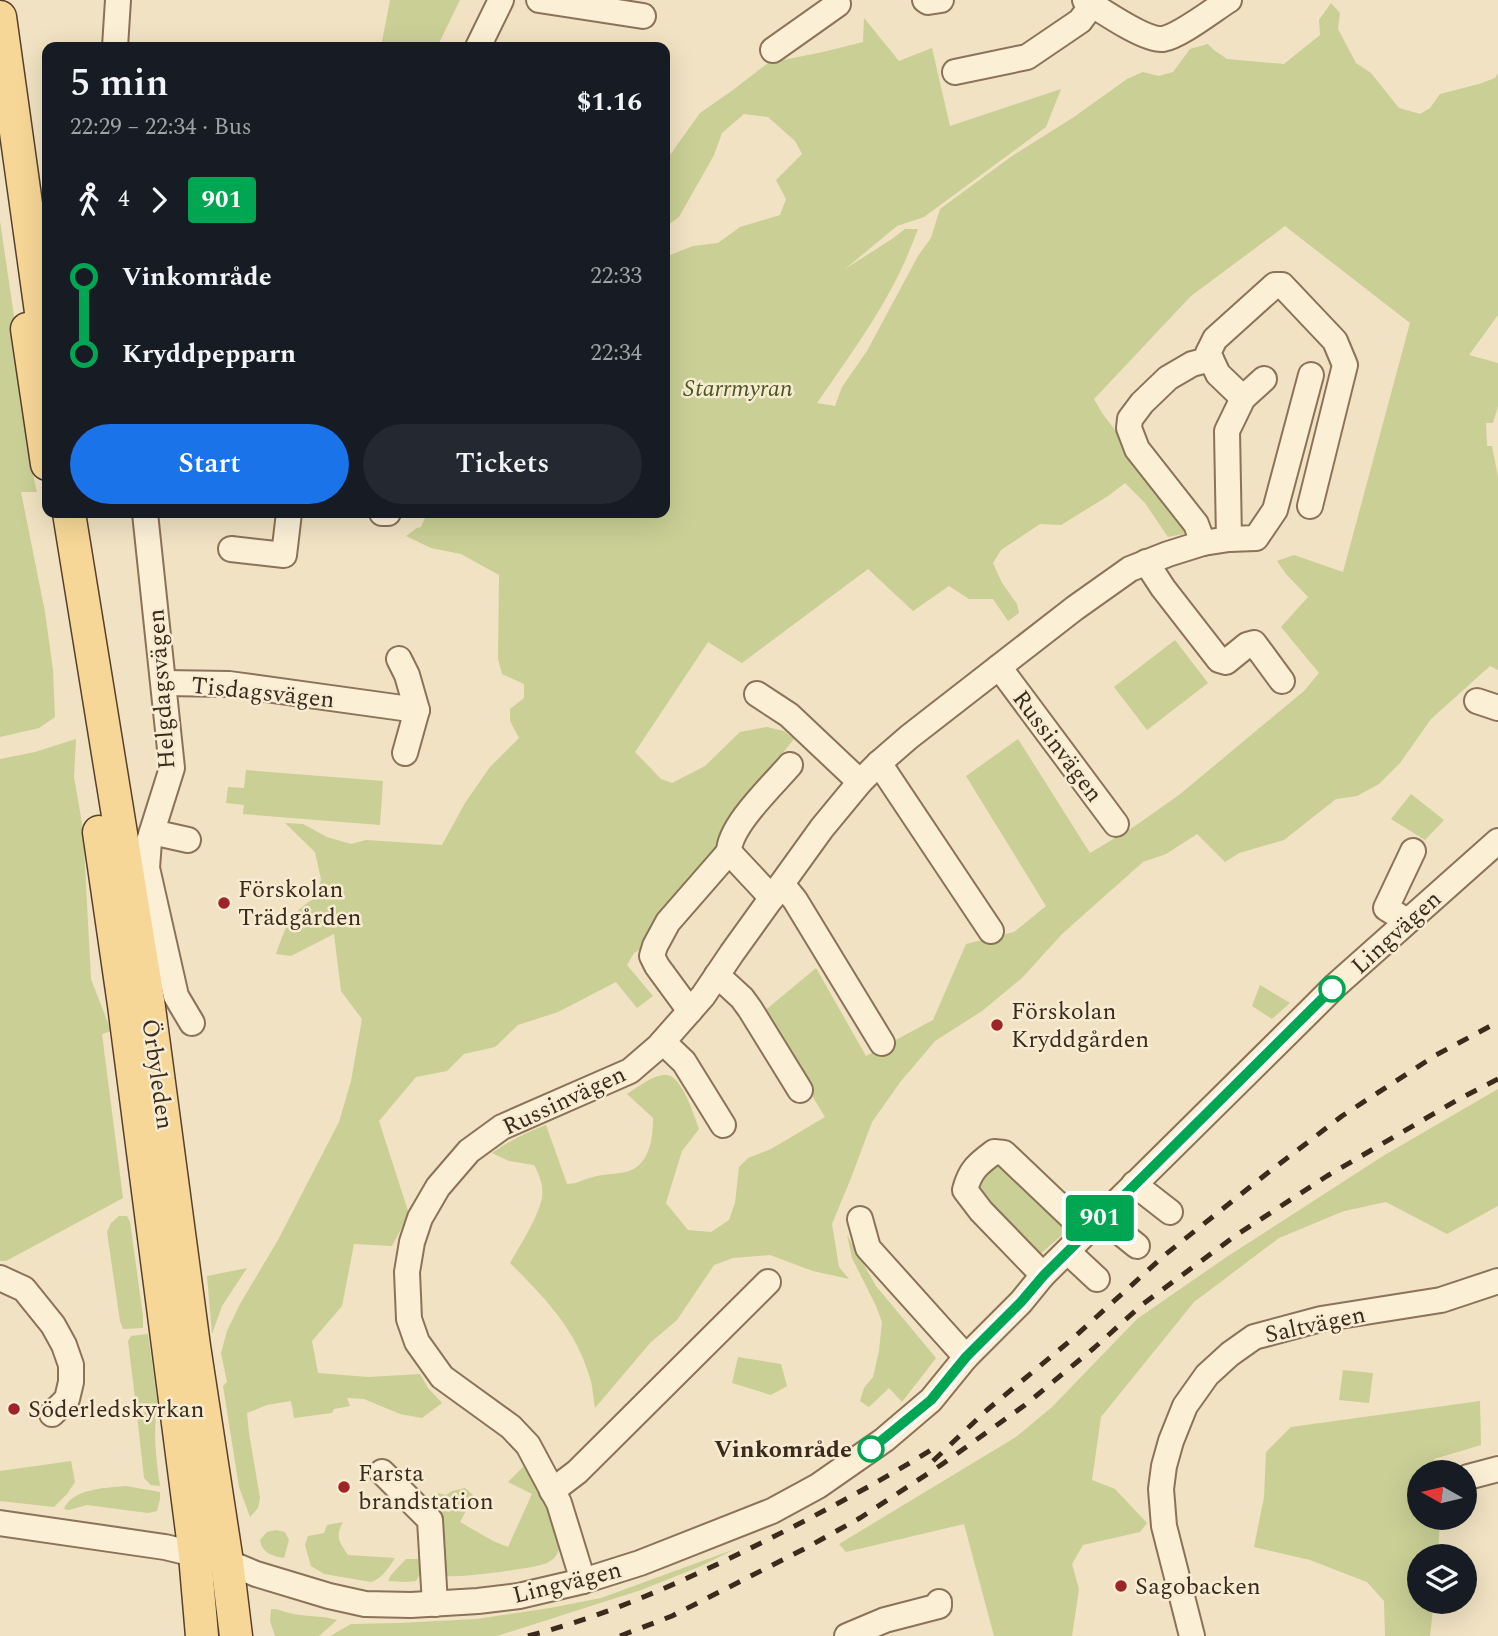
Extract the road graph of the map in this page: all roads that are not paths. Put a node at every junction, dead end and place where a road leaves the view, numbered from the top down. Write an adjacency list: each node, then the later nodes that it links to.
1 (118, 0): 11 (street)
2 (501, 0): 12 (street)
3 (540, 0): 9 (street)
4 (925, 0): 5 (street)
5 (941, 0)
6 (1229, 0): 7 (street)
7 (1089, 2): 14 (street)
8 (838, 4): 13 (street)
9 (643, 16)
10 (0, 18): 16 (main road)
11 (115, 42)
12 (480, 42)
13 (773, 50)
14 (955, 72)
15 (0, 155): 21 (main road)
16 (42, 319)
17 (1211, 359): 20 (street); 22 (street); 28 (street)
18 (1311, 375): 27 (street, Russinvägen)
19 (1264, 379): 20 (street)
20 (1243, 398): 27 (street)
21 (42, 431)
22 (1310, 506)
23 (55, 518): 75 (main road, Örbyleden)
24 (70, 518): 75 (main road, Örbyleden)
25 (146, 518): 34 (street, Helgdagsvägen)
26 (288, 518): 29 (street)
27 (1229, 538): 28 (street, Russinvägen)
28 (1203, 543): 30 (street, Russinvägen)
29 (231, 549)
30 (1146, 562): 32 (street, Russinvägen); 33 (street)
31 (399, 659): 36 (street)
32 (999, 667): 38 (street, Russinvägen); 41 (street, Russinvägen)
33 (1282, 681)
34 (164, 683): 36 (street, Tisdagsvägen); 42 (street, Helgdagsvägen)
35 (757, 694): 40 (street)
36 (417, 710): 37 (street)
37 (405, 752)
38 (879, 763): 40 (street, Russinvägen); 49 (street)
39 (790, 765): 46 (street)
40 (860, 782): 47 (street, Russinvägen)
41 (1116, 824)
42 (152, 832): 43 (street); 52 (street, Helgdagsvägen)
43 (188, 840)
44 (1498, 841): 48 (street, Lingvägen)
45 (1413, 851): 48 (street)
46 (729, 852): 47 (street); 51 (street)
47 (777, 891): 50 (street, Russinvägen); 54 (street)
48 (1407, 922): 57 (street, Lingvägen)
49 (991, 931)
50 (717, 975): 51 (street, Russinvägen); 55 (street)
51 (690, 1011): 53 (street, Russinvägen)
52 (192, 1023)
53 (663, 1042): 56 (street); 73 (street, Russinvägen)
54 (882, 1043)
55 (800, 1090)
56 (723, 1125)
57 (1134, 1184): 58 (street); 60 (street, Lingvägen)
58 (1170, 1212)
59 (860, 1219): 68 (street)
60 (1094, 1224): 61 (street); 62 (street, Lingvägen); 63 (street)
61 (1137, 1245)
62 (1069, 1252): 63 (street, Lingvägen); 65 (street)
63 (1044, 1275): 68 (street, Lingvägen)
64 (0, 1278): 69 (street)
65 (1097, 1279)
66 (1498, 1281): 83 (street, Saltvägen)
67 (768, 1282): 73 (street)
68 (966, 1357): 76 (street, Lingvägen)
69 (52, 1414)
70 (1498, 1469): 72 (street)
71 (382, 1472): 78 (street)
72 (1477, 1474)
73 (552, 1491): 76 (street, Russinvägen)
74 (0, 1523): 75 (street, Lingvägen)
75 (210, 1558): 78 (street, Lingvägen); 79 (main road, Örbyleden); 80 (main road, Örbyleden); 81 (main road, Örbyleden)
76 (583, 1581): 78 (street, Lingvägen)
77 (939, 1602): 82 (street)
78 (435, 1604)
79 (202, 1636)
80 (216, 1636)
81 (236, 1636)
82 (847, 1636)
83 (1192, 1636)

